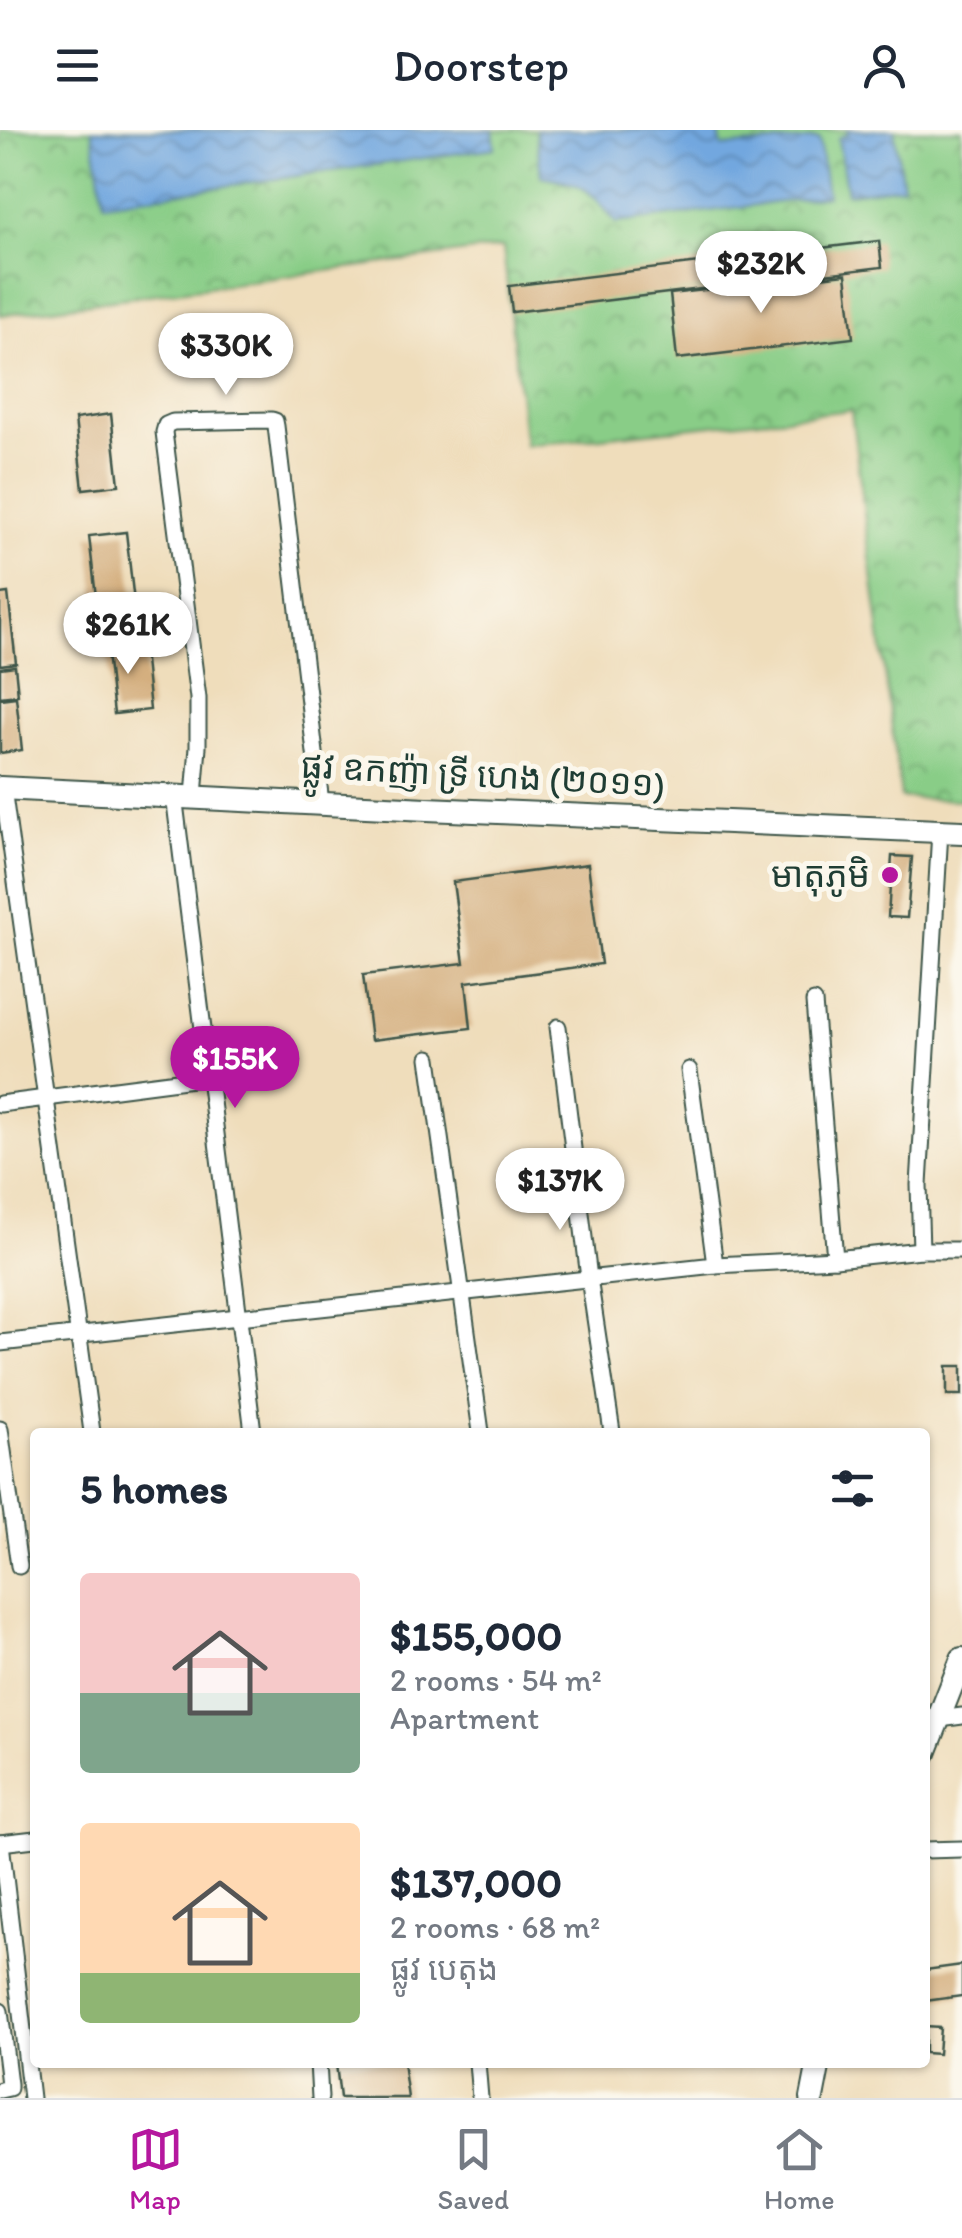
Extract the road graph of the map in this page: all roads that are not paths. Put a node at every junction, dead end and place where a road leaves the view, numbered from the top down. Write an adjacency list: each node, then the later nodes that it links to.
1 (2, 788): 2 (main road, ផ្លូវ ឧកញ៉ា ទ្រី ហេង (២០១១)); 10 (street)
2 (184, 796): 3 (main road, ផ្លូវ ឧកញ៉ា ទ្រី ហេង (២០១១)); 3 (street); 9 (street)
3 (321, 803): 4 (main road, ផ្លូវ ឧកញ៉ា ទ្រី ហេង (២០១១))
4 (951, 831): 12 (street)
5 (814, 1002): 14 (street)
6 (558, 1026): 16 (street)
7 (430, 1058): 17 (street)
8 (689, 1070): 15 (street)
9 (208, 1078): 10 (street); 18 (street)
10 (47, 1098): 11 (street); 19 (street)
11 (0, 1104)
12 (921, 1250): 13 (street); 14 (street)
13 (962, 1250)
14 (836, 1259): 15 (street)
15 (714, 1264): 16 (street)
16 (588, 1278): 17 (street); 24 (street)
17 (462, 1292): 18 (street); 23 (street)
18 (238, 1317): 19 (street); 22 (street)
19 (78, 1335): 20 (street); 21 (street)
20 (0, 1343)
21 (91, 1428)
22 (252, 1428)
23 (480, 1428)
24 (611, 1428)
25 (0, 1429): 26 (street)
26 (18, 1566)
27 (962, 1659): 29 (main road)
28 (962, 1716): 29 (street)
29 (932, 1720)
30 (30, 1840): 31 (street)
31 (1, 1843): 39 (street)
32 (962, 1849): 33 (street)
33 (930, 1850)
34 (0, 2011): 38 (street)
35 (318, 2068): 40 (street)
36 (478, 2068): 41 (street)
37 (818, 2068): 42 (main road)
38 (0, 2090)
39 (31, 2098)
40 (320, 2098)
41 (480, 2098)
42 (812, 2098)

